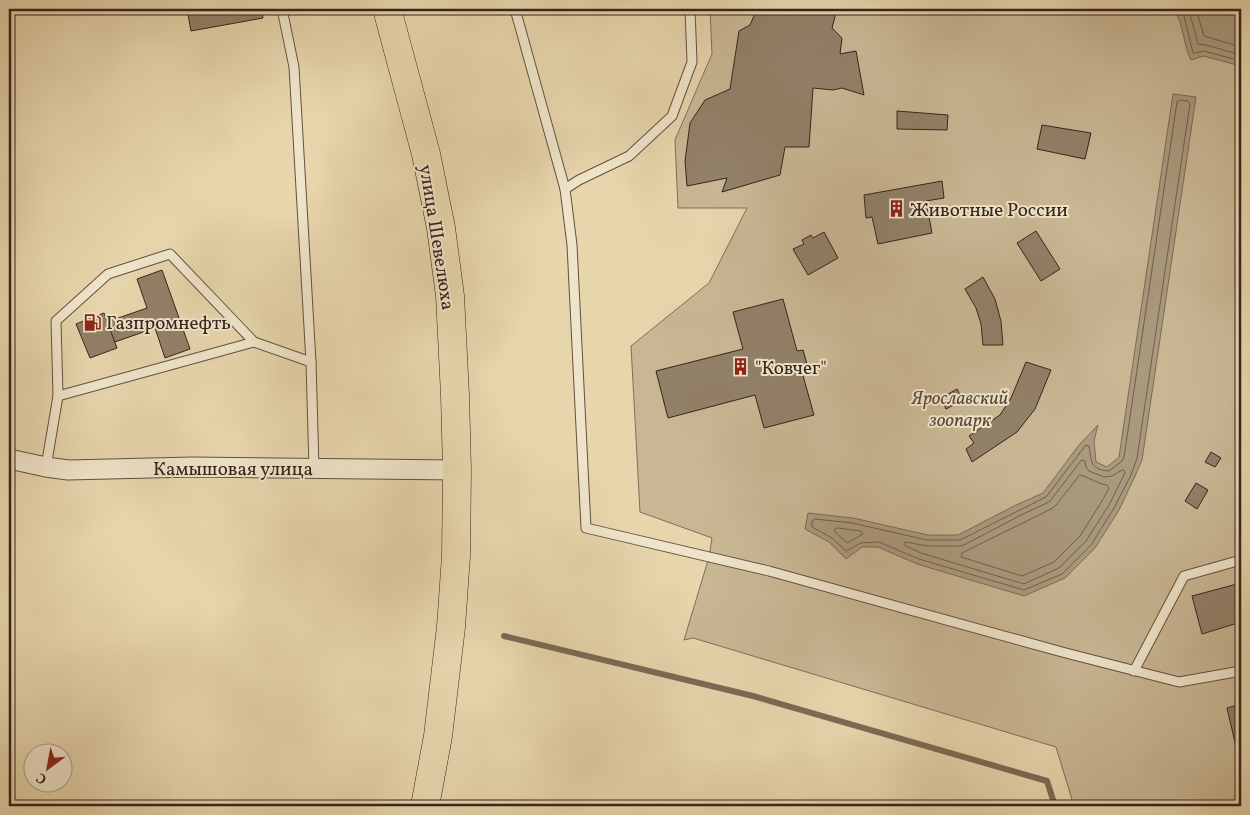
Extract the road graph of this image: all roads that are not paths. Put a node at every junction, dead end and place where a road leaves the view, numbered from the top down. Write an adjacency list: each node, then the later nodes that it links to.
1 (282, 9): 7 (lane)
2 (386, 9): 12 (main road, улица Шевелюха)
3 (515, 9): 5 (lane)
4 (690, 9): 5 (lane)
5 (565, 189): 14 (lane)
6 (254, 342): 7 (lane); 8 (lane); 8 (lane)
7 (311, 362): 11 (lane)
8 (58, 396): 10 (lane)
9 (9, 459): 10 (street, Камышовая улица)
10 (46, 466): 11 (street, Камышовая улица)
11 (314, 468): 12 (street, Камышовая улица)
12 (457, 470): 16 (main road, улица Шевелюха)
13 (1241, 560): 14 (lane)
14 (1134, 670): 15 (lane)
15 (1241, 671)
16 (425, 806)

